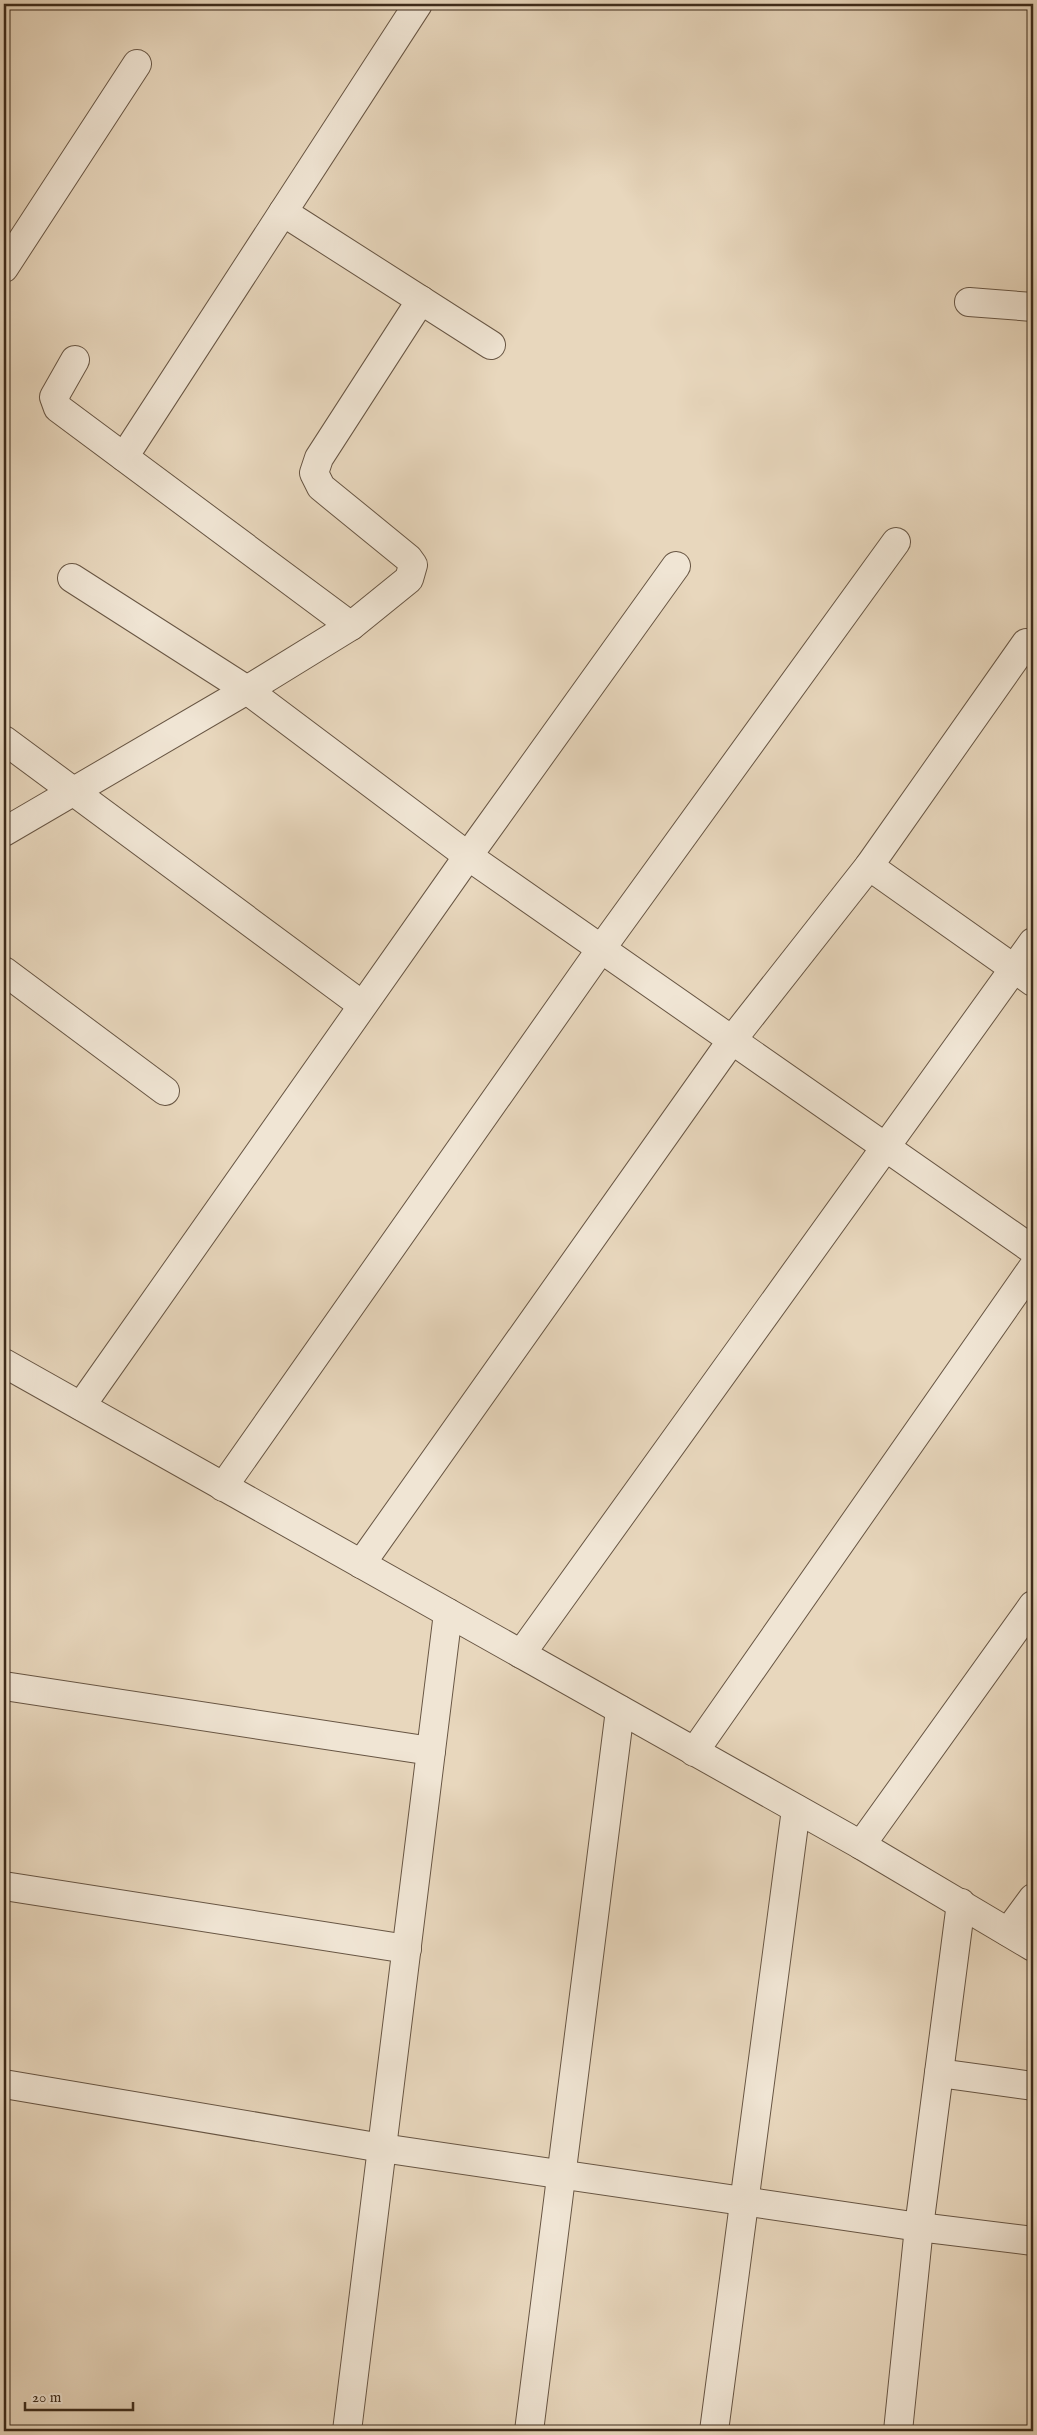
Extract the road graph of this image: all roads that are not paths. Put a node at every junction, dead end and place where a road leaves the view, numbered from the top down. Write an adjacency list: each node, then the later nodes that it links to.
1 (418, 4): 3 (street)
2 (137, 64): 4 (street)
3 (284, 212): 5 (street); 10 (street)
4 (4, 268)
5 (421, 300): 8 (street); 14 (street)
6 (969, 302): 7 (street)
7 (1033, 307)
8 (491, 345)
9 (75, 360): 10 (street)
10 (124, 457): 14 (street)
11 (896, 542): 23 (street)
12 (676, 566): 20 (street)
13 (72, 578): 16 (street)
14 (351, 626): 16 (street)
15 (1026, 643): 21 (street)
16 (247, 690): 18 (street); 20 (street)
17 (4, 740): 18 (street)
18 (76, 792): 19 (street); 26 (street)
19 (4, 832)
20 (468, 856): 23 (street); 26 (street)
21 (869, 866): 25 (street); 27 (street)
22 (1033, 942): 25 (street)
23 (601, 949): 27 (street); 34 (street)
24 (4, 971): 28 (street)
25 (1024, 975): 29 (street)
26 (362, 1005): 33 (street)
27 (732, 1040): 29 (street); 35 (street)
28 (165, 1091)
29 (886, 1148): 30 (street); 38 (street)
30 (1033, 1250)
31 (1033, 1267): 42 (street)
32 (4, 1363): 33 (street)
33 (80, 1406): 34 (street)
34 (223, 1487): 35 (street)
35 (361, 1564): 37 (street)
36 (1033, 1605): 44 (street)
37 (448, 1613): 38 (street); 41 (street)
38 (521, 1654): 40 (street)
39 (4, 1686): 41 (street)
40 (620, 1710): 42 (street); 55 (street)
41 (431, 1751): 50 (street)
42 (694, 1752): 43 (street)
43 (796, 1809): 44 (street); 56 (street)
44 (861, 1845): 47 (street)
45 (4, 1886): 50 (street)
46 (1033, 1898): 48 (street)
47 (961, 1903): 48 (street); 51 (street)
48 (1008, 1932): 49 (street)
49 (1033, 1948)
50 (407, 1949): 54 (street)
51 (939, 2073): 53 (street); 57 (street)
52 (4, 2084): 54 (street)
53 (1033, 2086)
54 (382, 2148): 55 (street); 59 (street)
55 (562, 2174): 56 (street); 60 (street)
56 (744, 2200): 57 (street); 61 (street)
57 (919, 2227): 58 (street); 62 (street)
58 (1033, 2241)
59 (347, 2431)
60 (529, 2431)
61 (714, 2431)
62 (898, 2431)

